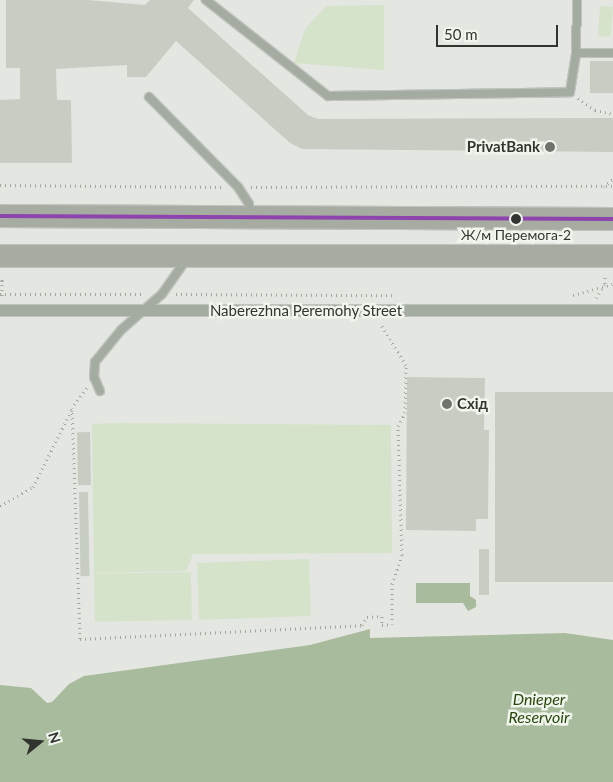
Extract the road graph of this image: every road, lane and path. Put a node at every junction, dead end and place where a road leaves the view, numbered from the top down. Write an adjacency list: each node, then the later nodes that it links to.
1 (206, 0): 5 (lane)
2 (577, 0): 3 (lane)
3 (576, 53): 4 (lane); 5 (lane)
4 (613, 53)
5 (570, 92): 7 (path)
6 (149, 96): 11 (lane)
7 (613, 114)
8 (613, 178): 12 (path)
9 (0, 185): 11 (path)
10 (613, 186): 12 (path)
11 (238, 187): 12 (path); 14 (lane)
12 (604, 187)
13 (0, 216): 14 (main road)
14 (249, 217): 15 (main road)
15 (613, 219)
16 (190, 256): 17 (main road); 18 (main road); 22 (lane)
17 (609, 265): 19 (path)
18 (1, 266): 21 (path)
19 (605, 284): 20 (path); 24 (path); 26 (path)
20 (613, 284)
21 (1, 294): 22 (path); 25 (path)
22 (162, 294): 23 (path); 29 (lane)
23 (397, 295)
24 (570, 296)
25 (1, 310): 29 (street, Naberezhna Peremohy Street)
26 (589, 310): 27 (street, Naberezhna Peremohy Street); 28 (street, Naberezhna Peremohy Street)
27 (613, 310)
28 (372, 311): 29 (street, Naberezhna Peremohy Street); 32 (path)
29 (144, 312): 30 (lane)
30 (94, 377): 31 (lane); 32 (path)
31 (100, 391)
32 (72, 408): 33 (path)
33 (0, 506)

